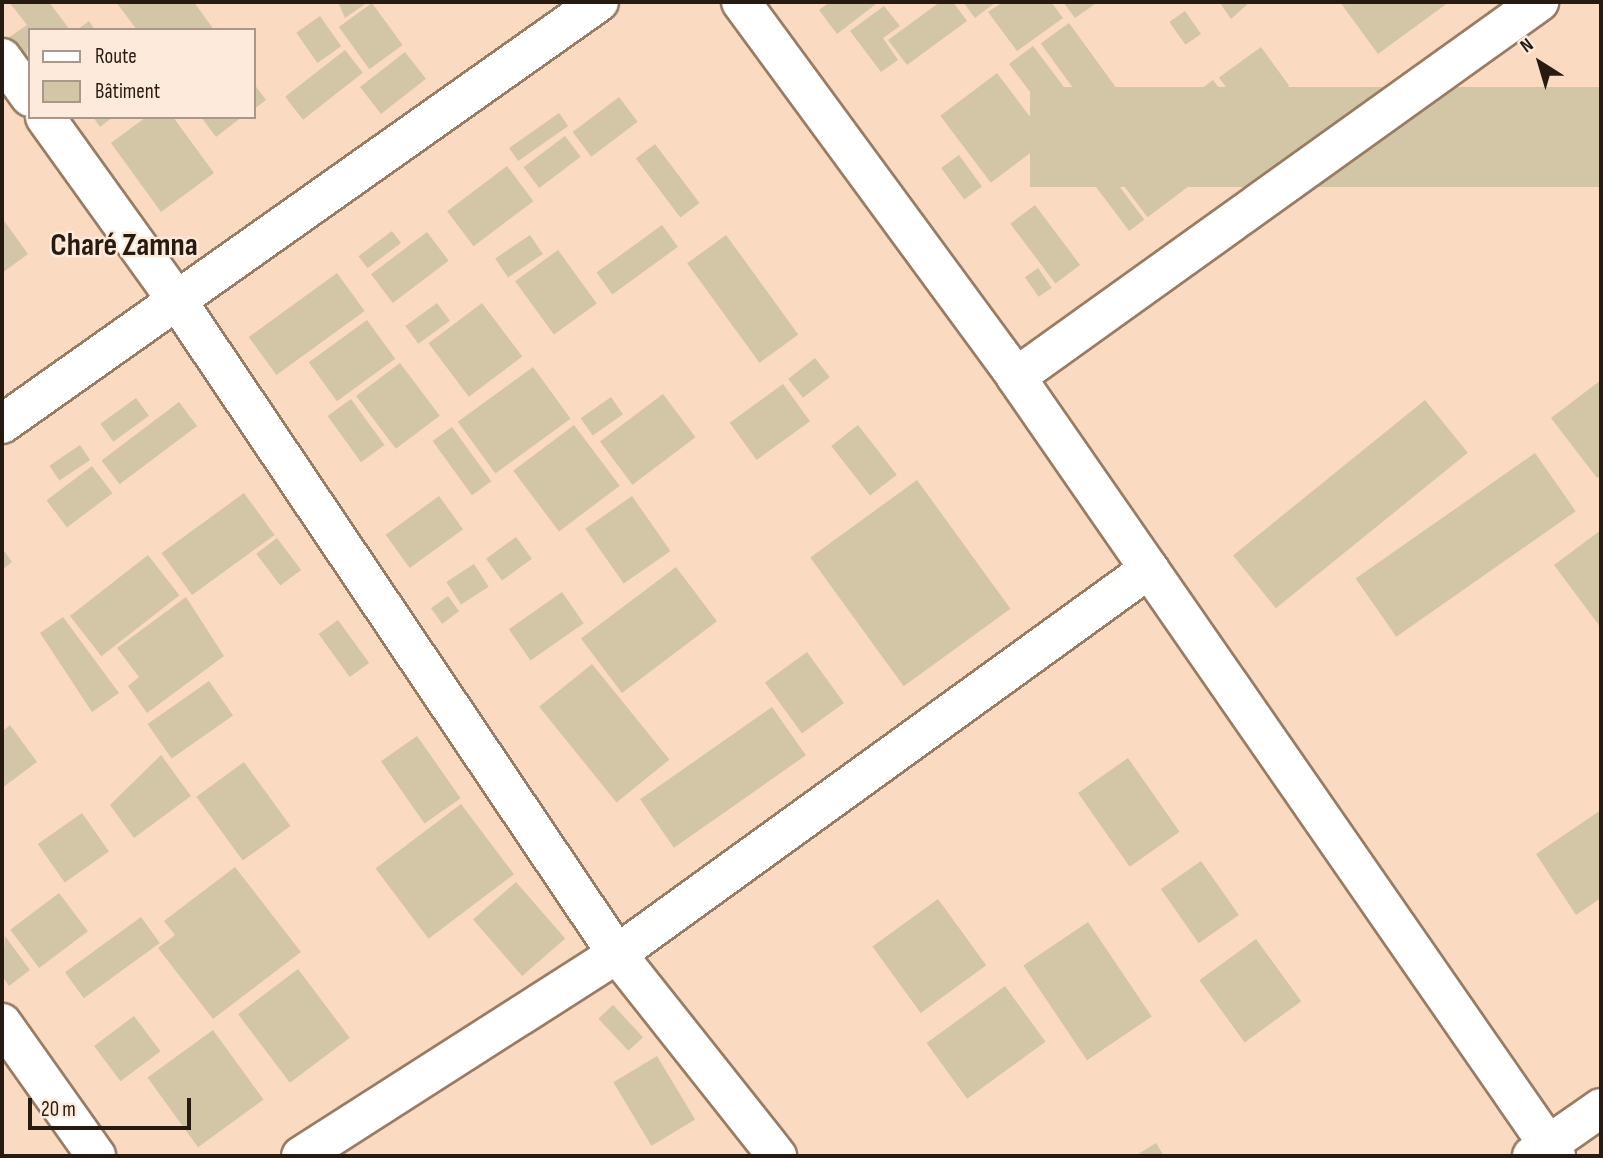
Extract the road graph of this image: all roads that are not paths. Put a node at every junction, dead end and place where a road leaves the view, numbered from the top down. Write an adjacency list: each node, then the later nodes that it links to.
1 (599, 2): 7 (street)
2 (741, 2): 8 (street)
3 (1539, 2): 8 (street)
4 (2, 58): 5 (street)
5 (28, 94)
6 (46, 119): 7 (street)
7 (176, 299): 9 (street); 11 (street)
8 (1016, 377): 10 (street)
9 (2, 424)
10 (1149, 569): 11 (street); 14 (street)
11 (617, 954): 16 (street); 17 (street)
12 (2, 1023): 15 (street)
13 (1601, 1108): 14 (street)
14 (1545, 1153)
15 (96, 1156)
16 (300, 1156)
17 (777, 1156)

